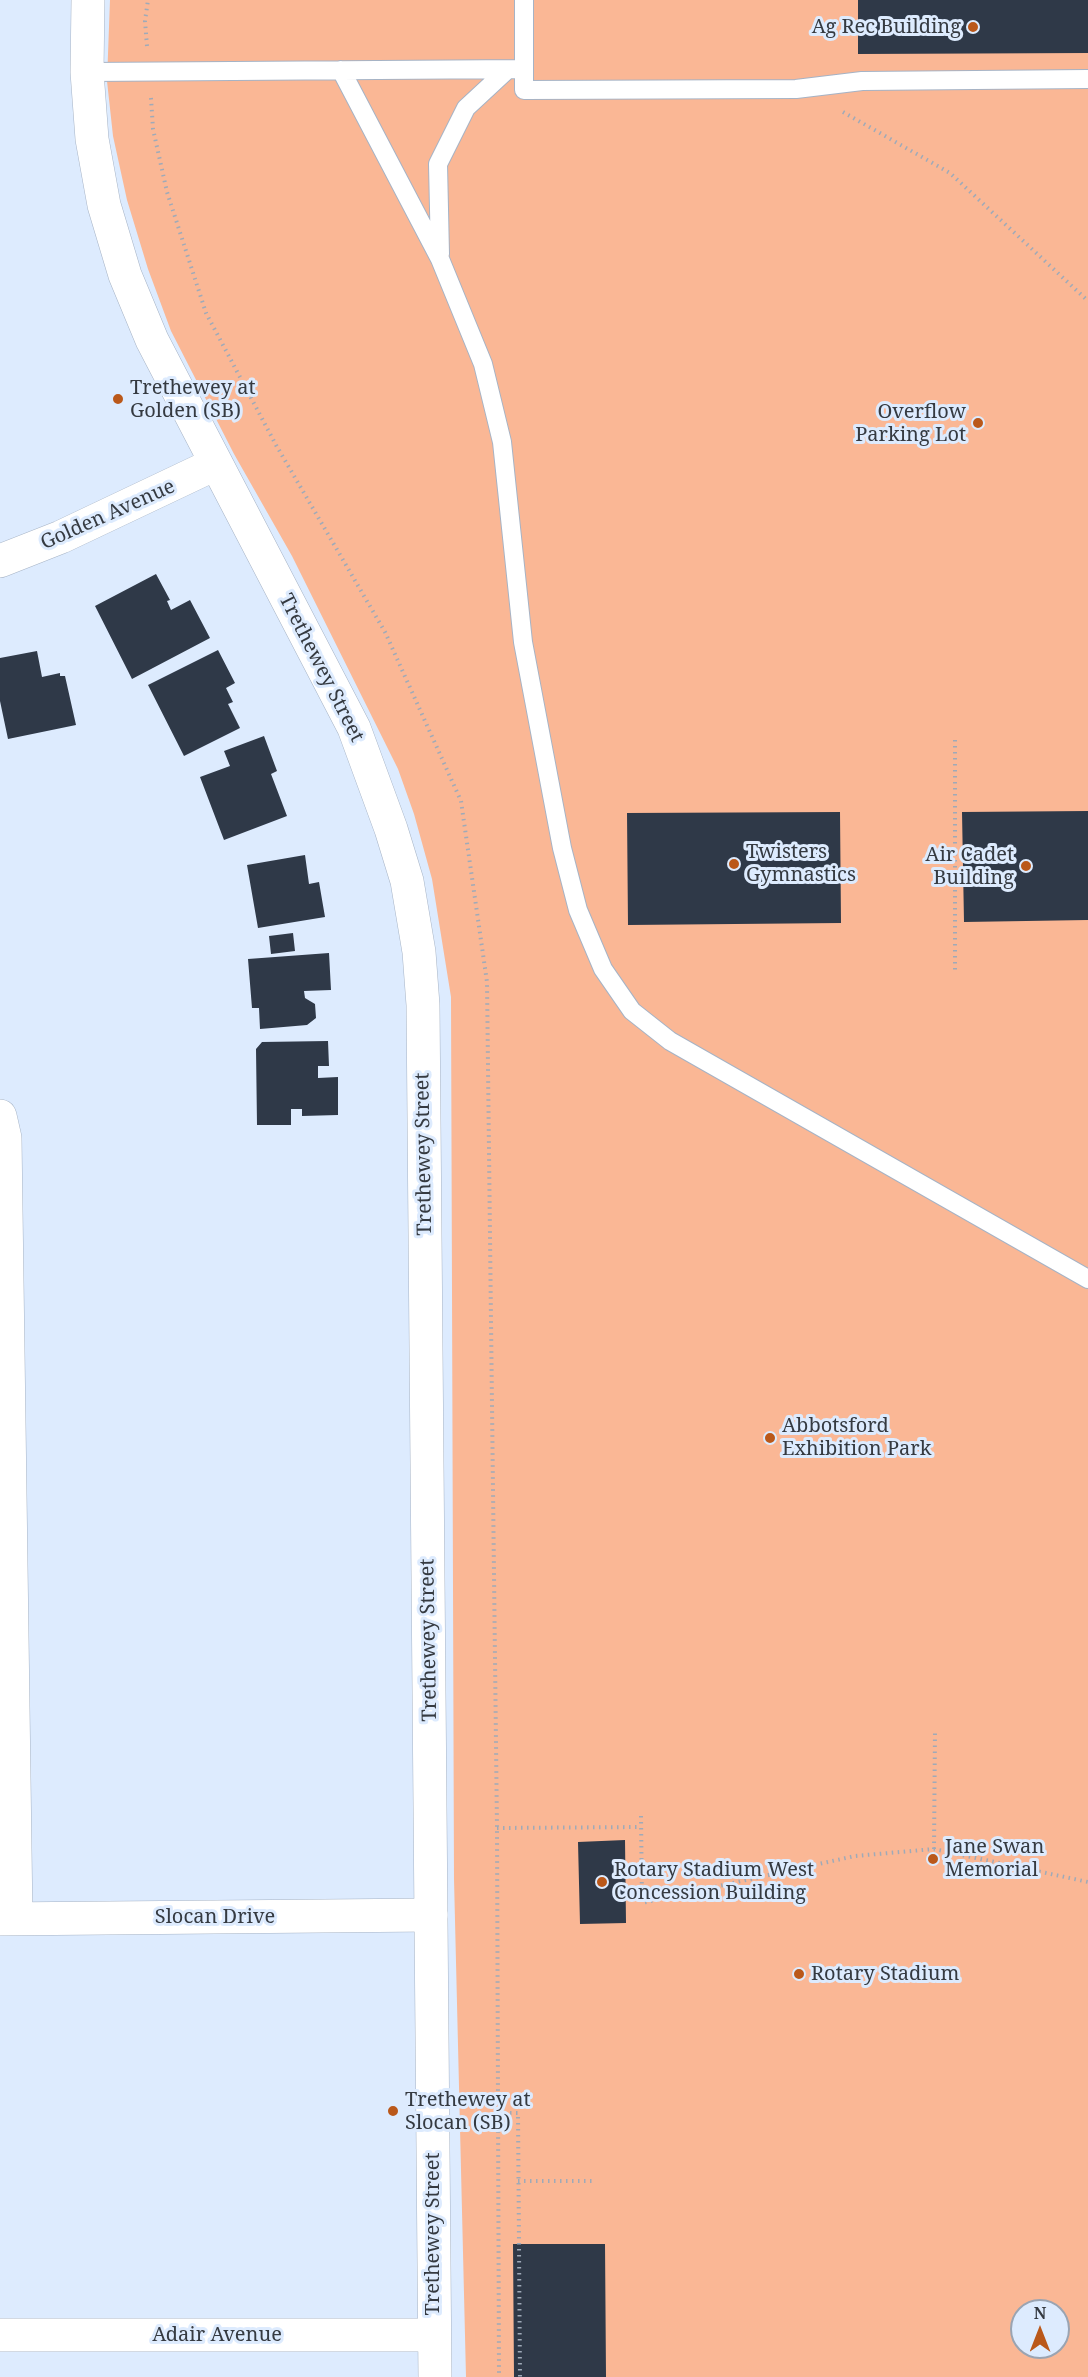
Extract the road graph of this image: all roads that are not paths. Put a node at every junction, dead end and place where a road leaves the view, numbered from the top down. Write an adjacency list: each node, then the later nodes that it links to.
1 (88, 0): 5 (street, Trethewey Street)
2 (524, 0): 3 (lane)
3 (515, 69): 4 (lane); 6 (lane); 7 (lane)
4 (341, 70): 5 (lane); 7 (lane)
5 (87, 72): 8 (street, Trethewey Street)
6 (1088, 79)
7 (440, 259): 11 (lane)
8 (215, 464): 9 (street, Golden Avenue); 12 (street, Trethewey Street)
9 (0, 561)
10 (0, 1116): 13 (street)
11 (1088, 1279)
12 (431, 1915): 13 (street, Slocan Drive); 14 (street, Trethewey Street)
13 (8, 1919)
14 (434, 2335): 15 (street, Adair Avenue); 16 (street, Trethewey Street)
15 (0, 2336)
16 (435, 2377)

